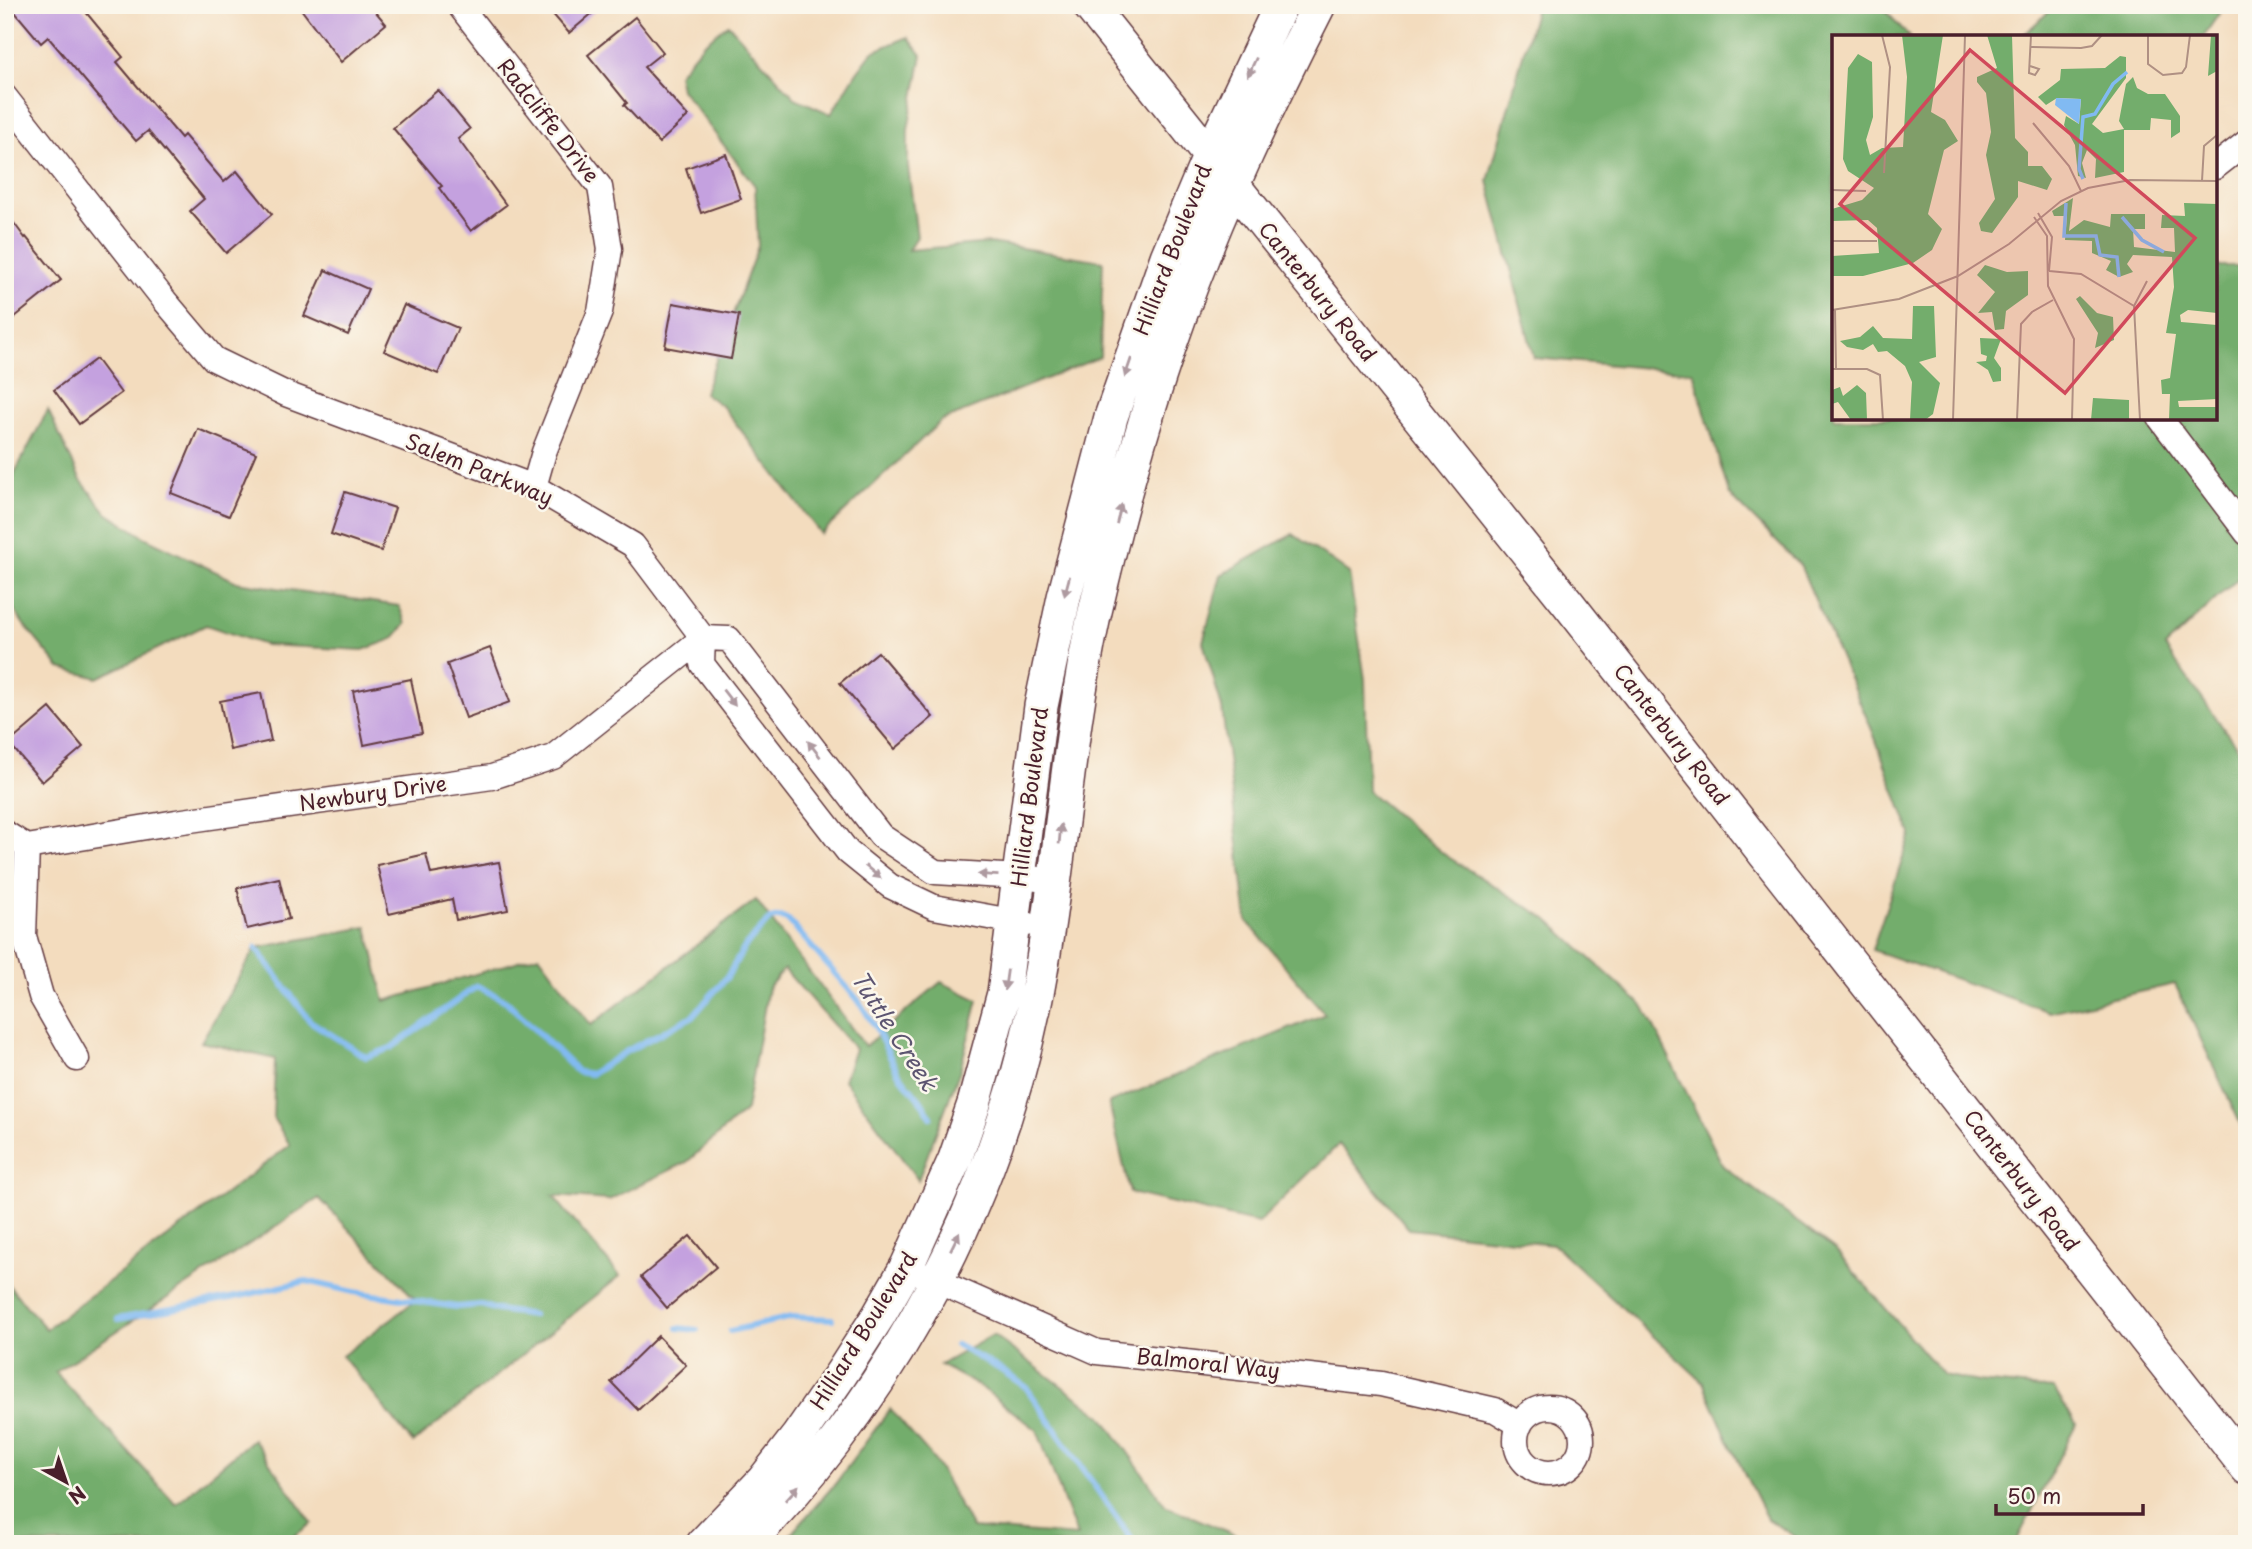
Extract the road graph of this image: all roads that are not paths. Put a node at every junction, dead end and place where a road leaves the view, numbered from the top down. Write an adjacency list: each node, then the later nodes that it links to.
1 (459, 5): 11 (street, Radcliffe Drive)
2 (1089, 5): 7 (main road, Canterbury Road)
3 (1282, 5): 7 (main road, Hilliard Boulevard, one-way to 7)
4 (1318, 5): 9 (main road, Hilliard Boulevard)
5 (5, 97): 11 (street, Salem Parkway)
6 (2247, 142): 8 (street)
7 (1209, 157): 9 (main road, Canterbury Road); 16 (main road, Hilliard Boulevard, one-way to 16)
8 (2217, 165)
9 (1233, 187): 17 (main road, Hilliard Boulevard, one-way to 9); 24 (main road, Canterbury Road)
10 (2162, 420): 12 (street)
11 (534, 487): 13 (street, Salem Parkway)
12 (2247, 533)
13 (703, 638): 15 (street, Newbury Drive); 16 (street, one-way to 13); 18 (street, one-way to 18)
14 (5, 834): 15 (street)
15 (27, 847): 20 (street)
16 (1020, 877): 17 (street); 18 (main road, Hilliard Boulevard)
17 (1055, 881): 19 (main road, Hilliard Boulevard)
18 (1013, 923): 19 (street); 21 (main road, Hilliard Boulevard, one-way to 21)
19 (1048, 927): 22 (main road, Hilliard Boulevard, one-way to 19)
20 (77, 1059)
21 (907, 1266): 22 (street, Balmoral Way); 25 (main road, Hilliard Boulevard)
22 (935, 1282): 23 (street, Balmoral Way); 26 (main road, Hilliard Boulevard, one-way to 22)
23 (1520, 1425)
24 (2247, 1468)
25 (703, 1544)
26 (746, 1544)

